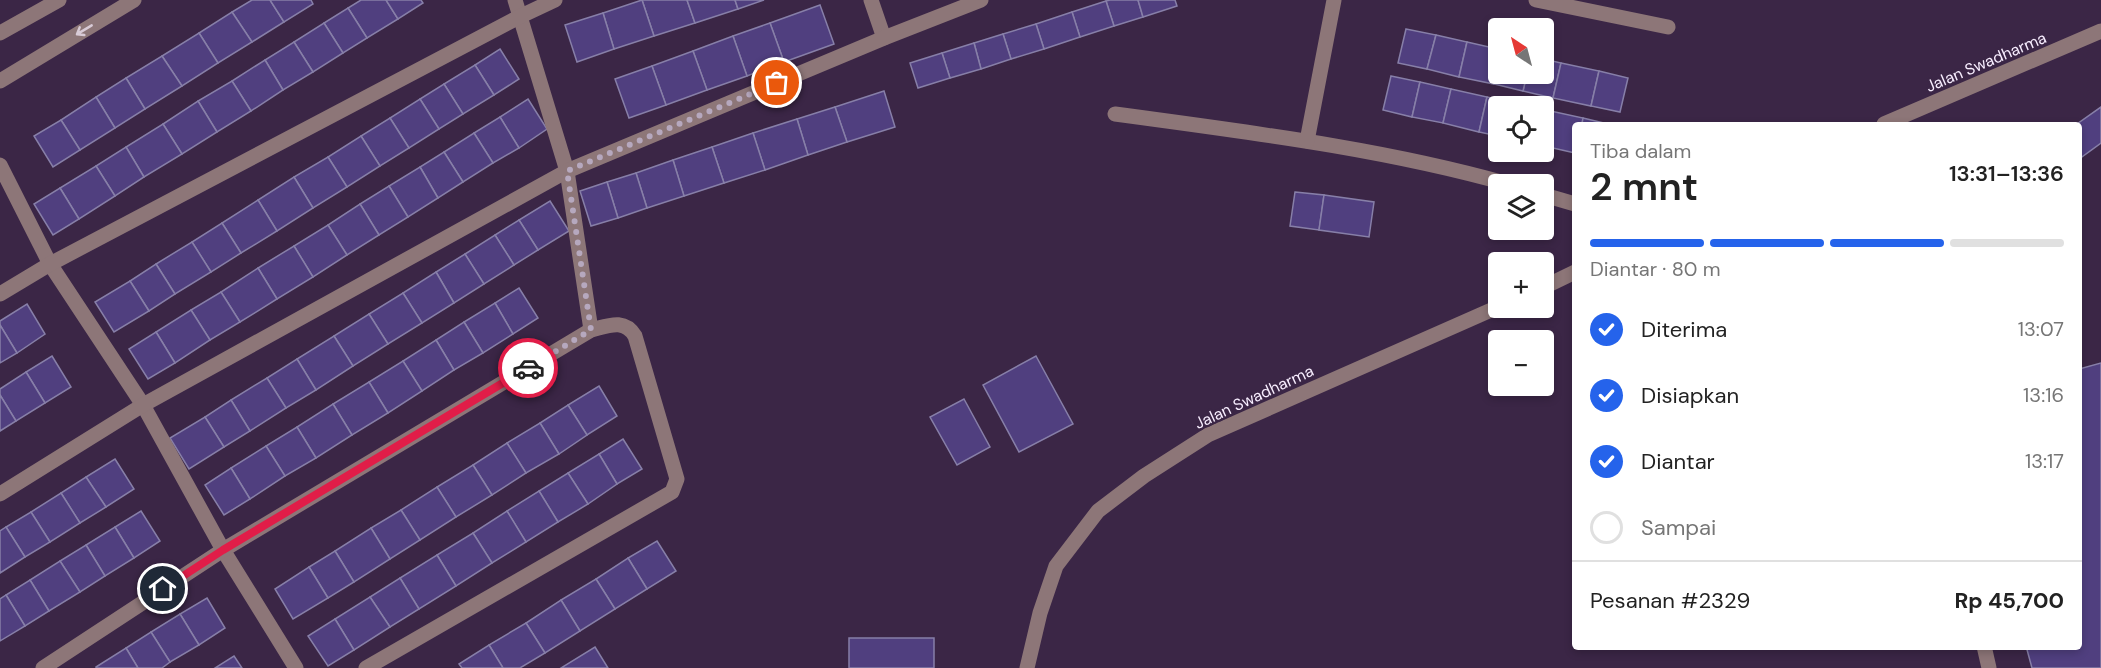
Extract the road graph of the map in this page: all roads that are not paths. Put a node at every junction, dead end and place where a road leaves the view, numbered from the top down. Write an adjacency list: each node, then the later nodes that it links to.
1 (59, 0): 12 (street)
2 (134, 0): 14 (street, one-way to 14)
3 (515, 0): 9 (street)
4 (555, 0): 9 (street)
5 (871, 0): 13 (street)
6 (981, 0): 13 (street)
7 (1334, 0): 17 (street)
8 (1536, 0): 10 (street)
9 (521, 16): 19 (street); 23 (street)
10 (1668, 27)
11 (2101, 31): 16 (street, Jalan Swadharma)
12 (0, 33)
13 (884, 38): 19 (street)
14 (0, 81)
15 (1115, 114): 17 (street)
16 (1889, 122)
17 (1306, 141): 20 (street)
18 (0, 165): 23 (street)
19 (567, 171): 28 (street); 29 (street)
20 (1488, 179)
21 (1554, 198): 22 (street)
22 (1572, 203)
23 (50, 264): 26 (street); 29 (street)
24 (1572, 273): 25 (street)
25 (1554, 282)
26 (0, 294)
27 (1488, 311): 36 (street, Jalan Swadharma)
28 (591, 330): 31 (street); 35 (street)
29 (143, 405): 30 (street); 31 (street)
30 (0, 494)
31 (223, 550): 33 (street); 34 (street)
32 (1985, 650): 37 (street)
33 (43, 668)
34 (296, 668)
35 (366, 668)
36 (1027, 668)
37 (1989, 668)

